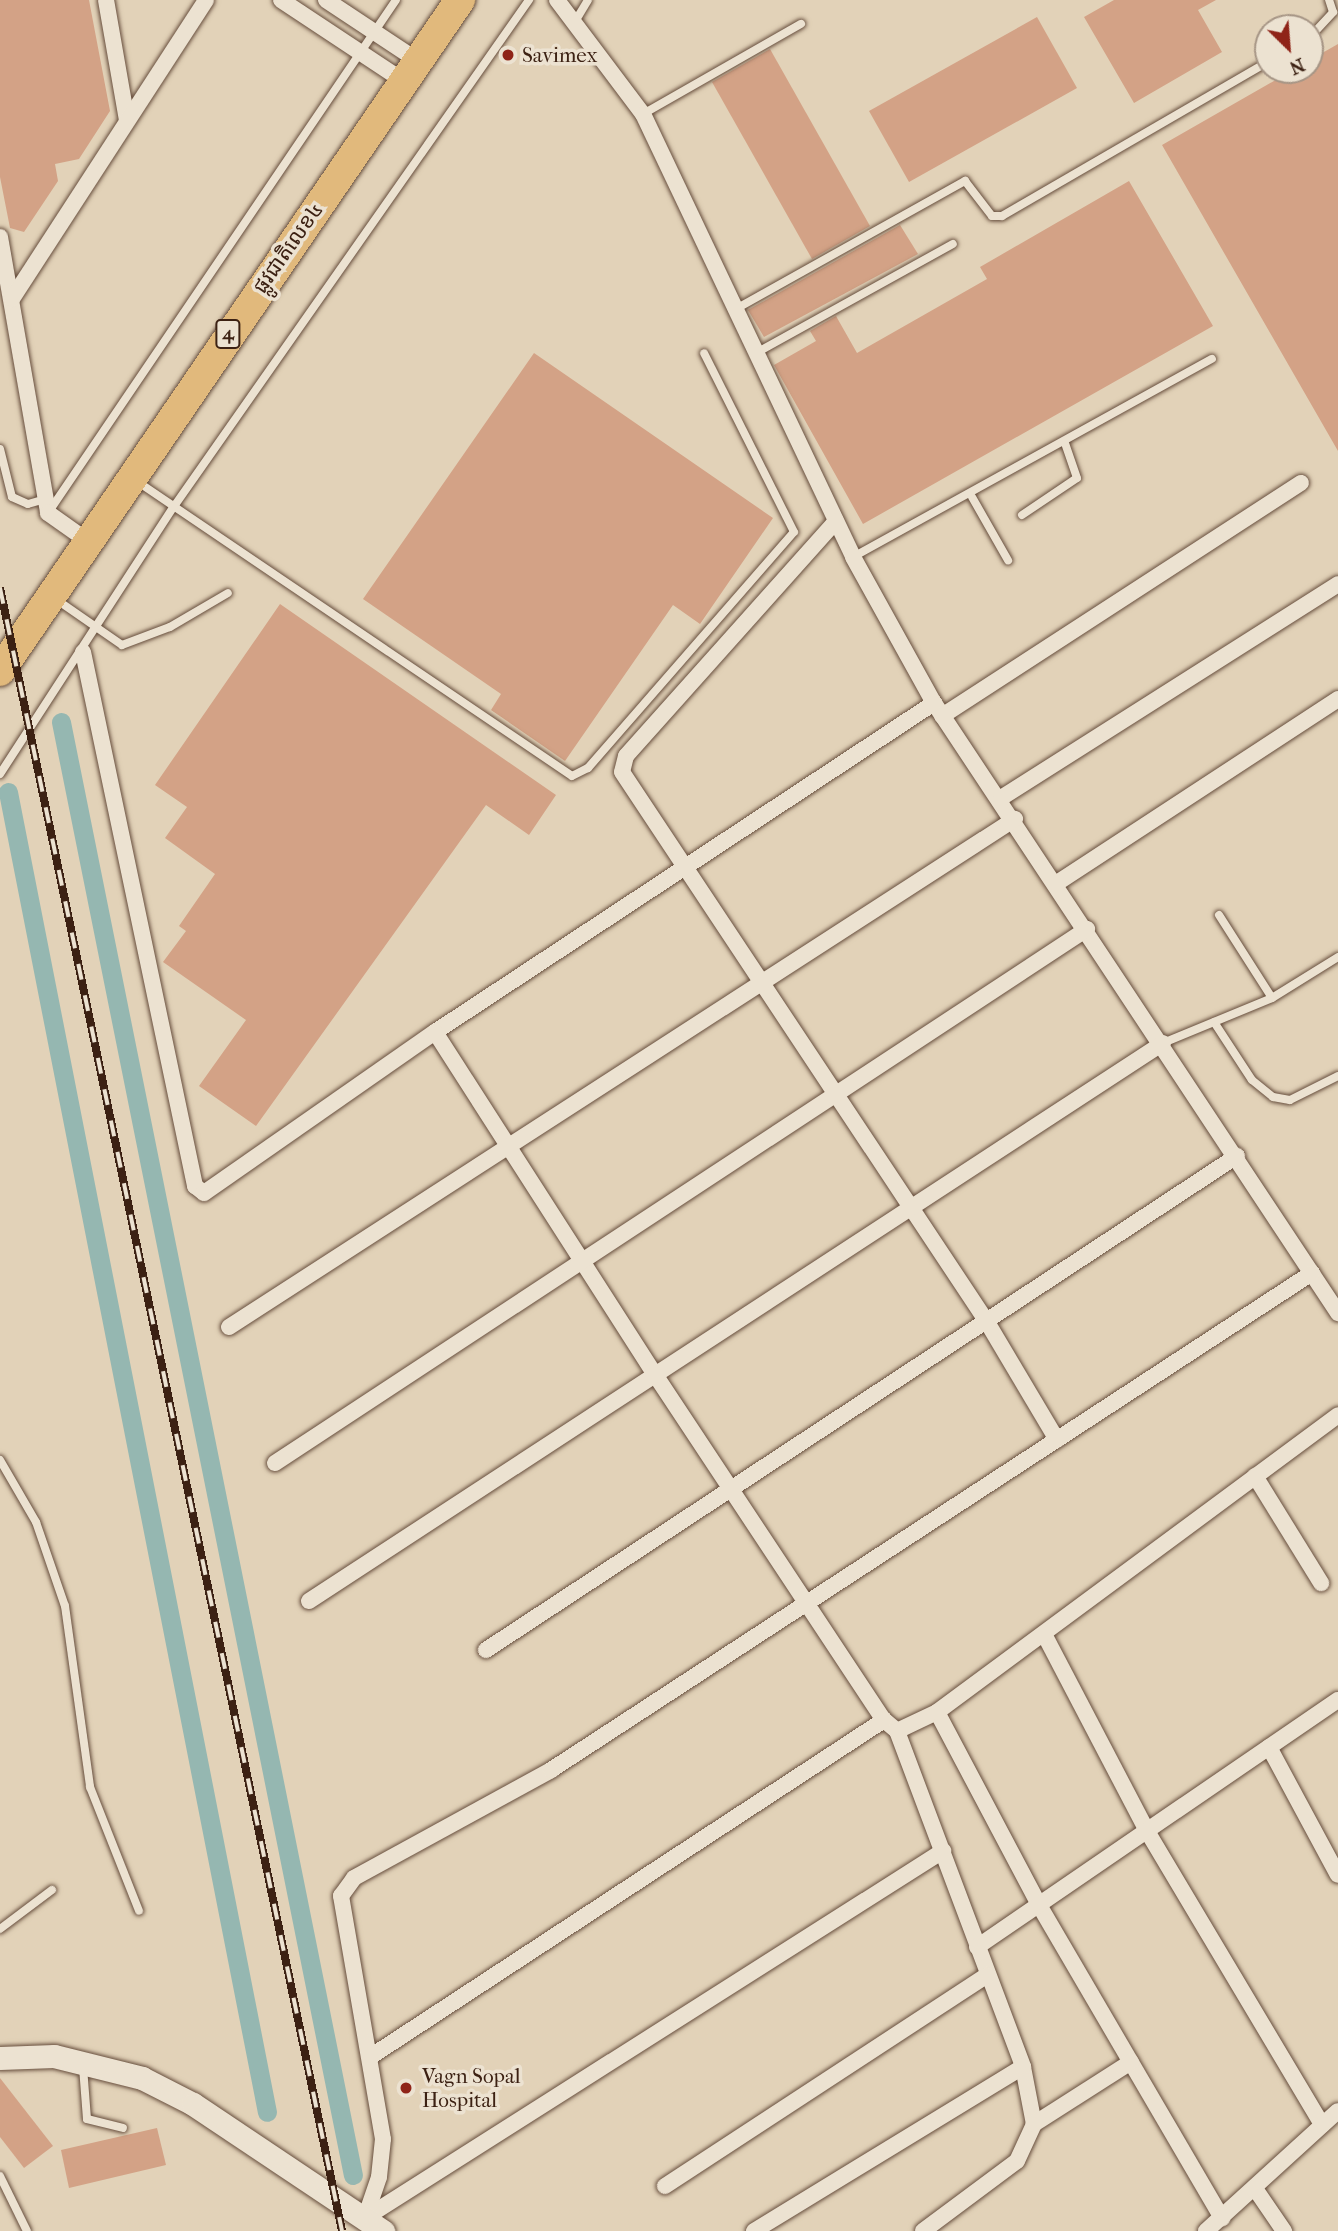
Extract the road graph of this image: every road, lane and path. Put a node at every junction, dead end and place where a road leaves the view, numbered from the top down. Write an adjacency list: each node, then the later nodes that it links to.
1 (106, 0): 19 (street)
2 (205, 0): 19 (street)
3 (281, 0): 15 (street)
4 (326, 0): 14 (street)
5 (396, 0): 14 (lane)
6 (460, 0): 17 (highway, ផ្លូវជាតិលេខ៤ / 4)
7 (529, 0): 32 (lane)
8 (556, 0): 11 (street)
9 (588, 0): 11 (lane)
10 (1329, 0): 12 (lane)
11 (576, 20): 18 (street)
12 (1324, 22)
13 (801, 24): 18 (lane)
14 (374, 32): 15 (lane); 17 (street)
15 (360, 52): 17 (street); 33 (lane)
16 (1254, 70): 23 (lane)
17 (411, 71): 29 (highway, ផ្លូវជាតិលេខ៤ / 4)
18 (643, 114): 23 (street)
19 (127, 120): 22 (street)
20 (0, 237): 22 (street)
21 (953, 244): 25 (lane)
22 (12, 299): 33 (street)
23 (733, 310): 25 (street)
24 (704, 353): 32 (lane)
25 (756, 353): 35 (street)
26 (1212, 359): 27 (lane)
27 (1065, 443): 31 (lane); 34 (lane)
28 (0, 449): 33 (lane)
29 (130, 476): 32 (lane); 36 (highway, ផ្លូវជាតិលេខ៤ / 4)
30 (1301, 483): 46 (street)
31 (972, 496): 37 (lane); 38 (lane)
32 (175, 505): 42 (lane)
33 (47, 506): 36 (street)
34 (1022, 515)
35 (836, 521): 37 (street); 50 (street)
36 (89, 542): 41 (highway, ផ្លូវជាតិលេខ៤ / 4)
37 (853, 557): 46 (street)
38 (1008, 560)
39 (1338, 584): 48 (street)
40 (228, 593): 42 (lane)
41 (51, 596): 42 (lane); 44 (highway, ផ្លូវជាតិលេខ៤ / 4)
42 (98, 629): 43 (lane)
43 (83, 652): 47 (lane); 58 (street)
44 (0, 671)
45 (1338, 699): 51 (street)
46 (938, 709): 48 (street); 50 (street)
47 (0, 774)
48 (1001, 798): 49 (street)
49 (1015, 819): 51 (street); 55 (street)
50 (682, 867): 55 (street); 58 (street)
51 (1058, 883): 53 (street)
52 (1219, 915): 56 (lane)
53 (1087, 929): 59 (street); 61 (street)
54 (1338, 957): 56 (lane)
55 (761, 987): 61 (street); 62 (street)
56 (1272, 998): 57 (lane)
57 (1214, 1022): 59 (lane); 60 (lane)
58 (435, 1032): 62 (street)
59 (1163, 1043): 63 (street); 64 (street)
60 (1338, 1076)
61 (834, 1096): 64 (street); 65 (street)
62 (509, 1150): 65 (street); 69 (street)
63 (1237, 1156): 66 (street); 68 (street)
64 (910, 1206): 68 (street); 70 (street)
65 (582, 1261): 70 (street); 74 (street)
66 (1311, 1273): 67 (street); 72 (street)
67 (1338, 1313)
68 (987, 1322): 72 (street); 76 (street)
69 (229, 1327)
70 (653, 1373): 76 (street); 78 (street)
71 (1338, 1415): 75 (street)
72 (1057, 1440): 79 (street)
73 (0, 1460): 92 (lane)
74 (275, 1464)
75 (1255, 1476): 77 (street); 80 (street)
76 (733, 1490): 79 (street); 81 (street)
77 (1321, 1583)
78 (309, 1601)
79 (806, 1601): 84 (street); 97 (street)
80 (1044, 1634): 83 (street); 87 (street)
81 (486, 1650)
82 (1338, 1700): 86 (street)
83 (937, 1712): 85 (street); 91 (street)
84 (884, 1720): 85 (street); 97 (street)
85 (897, 1731): 88 (street)
86 (1269, 1747): 87 (street); 89 (street)
87 (1147, 1831): 91 (street); 103 (street)
88 (943, 1851): 94 (street); 109 (street)
89 (1338, 1875)
90 (52, 1890): 93 (lane)
91 (1039, 1905): 94 (street); 99 (street)
92 (139, 1911)
93 (0, 1930)
94 (977, 1947): 95 (street)
95 (987, 1975): 100 (street); 106 (street)
96 (1, 2056): 98 (street)
97 (370, 2057): 109 (street)
98 (83, 2060): 104 (lane); 109 (street)
99 (1131, 2062): 102 (street); 108 (street)
100 (1023, 2067): 102 (street); 111 (street)
101 (1338, 2110): 103 (street)
102 (1034, 2124): 112 (street)
103 (1322, 2125): 107 (street)
104 (123, 2128)
105 (0, 2176): 110 (lane)
106 (665, 2186)
107 (1256, 2190): 108 (street); 114 (street)
108 (1222, 2218): 113 (street)
109 (373, 2225)
110 (27, 2231)
111 (754, 2231)
112 (923, 2231)
113 (1206, 2231)
114 (1284, 2231)

